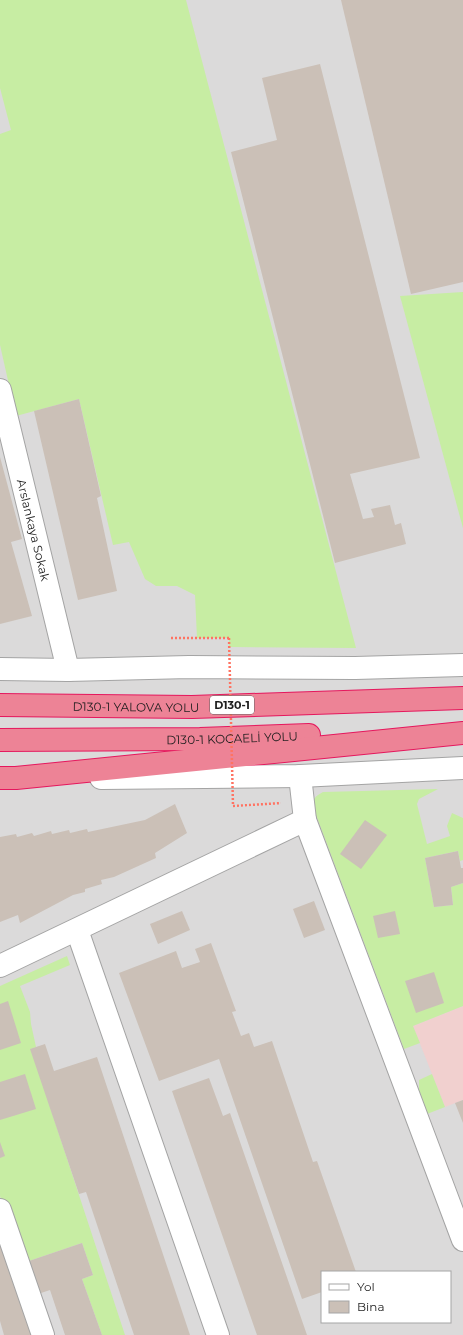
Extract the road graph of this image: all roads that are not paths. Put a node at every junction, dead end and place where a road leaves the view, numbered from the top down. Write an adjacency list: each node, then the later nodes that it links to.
1 (0, 390): 4 (street, Arslankaya Sokak)
2 (463, 665): 4 (street)
3 (0, 669): 4 (street)
4 (68, 670)
5 (0, 695): 8 (highway)
6 (463, 698): 8 (highway, D130-1 YALOVA YOLU / D130-1)
7 (0, 705): 8 (highway, D130-1 YALOVA YOLU / D130-1)
8 (192, 707)
9 (463, 732): 10 (highway, D130-1 KOCAELİ YOLU); 13 (highway)
10 (0, 740)
11 (463, 768): 12 (street)
12 (300, 776): 13 (street); 14 (street)
13 (8, 778)
14 (306, 820): 15 (street); 18 (street)
15 (77, 930): 16 (street); 20 (street)
16 (0, 966)
17 (0, 1210): 19 (street)
18 (463, 1240)
19 (43, 1335)
20 (218, 1335)

